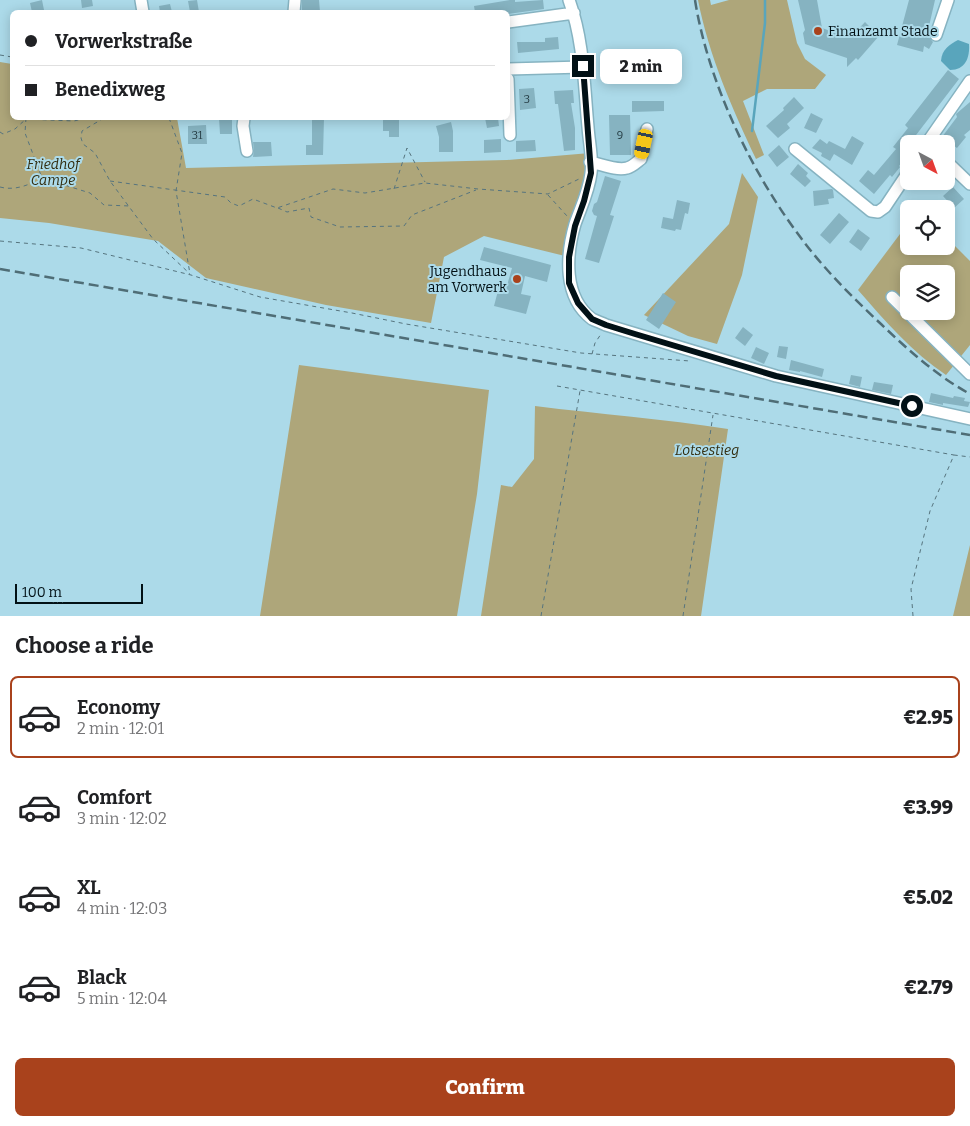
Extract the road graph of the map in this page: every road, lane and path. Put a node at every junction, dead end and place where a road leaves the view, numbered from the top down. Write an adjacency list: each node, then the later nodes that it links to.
1 (569, 0): 3 (street)
2 (948, 0): 5 (street)
3 (574, 13): 4 (street); 6 (street)
4 (510, 22)
5 (936, 35)
6 (583, 66): 7 (street); 23 (street)
7 (510, 69)
8 (970, 81): 20 (street)
9 (24, 120): 18 (path)
10 (26, 120): 25 (path)
11 (58, 120): 12 (path)
12 (78, 120)
13 (101, 120): 26 (path)
14 (171, 120): 33 (path)
15 (244, 120): 22 (street)
16 (509, 120): 19 (street)
17 (647, 129): 23 (street)
18 (0, 132)
19 (510, 135)
20 (933, 135)
21 (795, 149): 28 (street)
22 (248, 151)
23 (591, 168): 34 (path); 37 (street)
24 (955, 170): 29 (street)
25 (42, 178): 30 (path); 35 (path)
26 (110, 180): 33 (path); 35 (path)
27 (425, 182): 31 (path); 31 (path); 32 (path)
28 (900, 184)
29 (970, 184)
30 (0, 187)
31 (394, 189): 36 (path)
32 (478, 189): 34 (path); 36 (path)
33 (176, 190): 36 (path); 39 (path)
34 (548, 194): 37 (path)
35 (130, 206): 39 (path)
36 (277, 208)
37 (575, 226): 41 (street)
38 (0, 241): 39 (path)
39 (190, 275): 42 (path)
40 (892, 297): 44 (street)
41 (606, 325): 42 (path); 48 (street)
42 (592, 354): 43 (path)
43 (697, 362)
44 (970, 374)
45 (557, 386): 46 (path)
46 (580, 390): 47 (path); 51 (path)
47 (713, 414): 49 (path); 52 (path)
48 (970, 419)
49 (954, 456): 50 (path); 53 (path)
50 (970, 457)
51 (540, 616)
52 (683, 616)
53 (913, 616)

